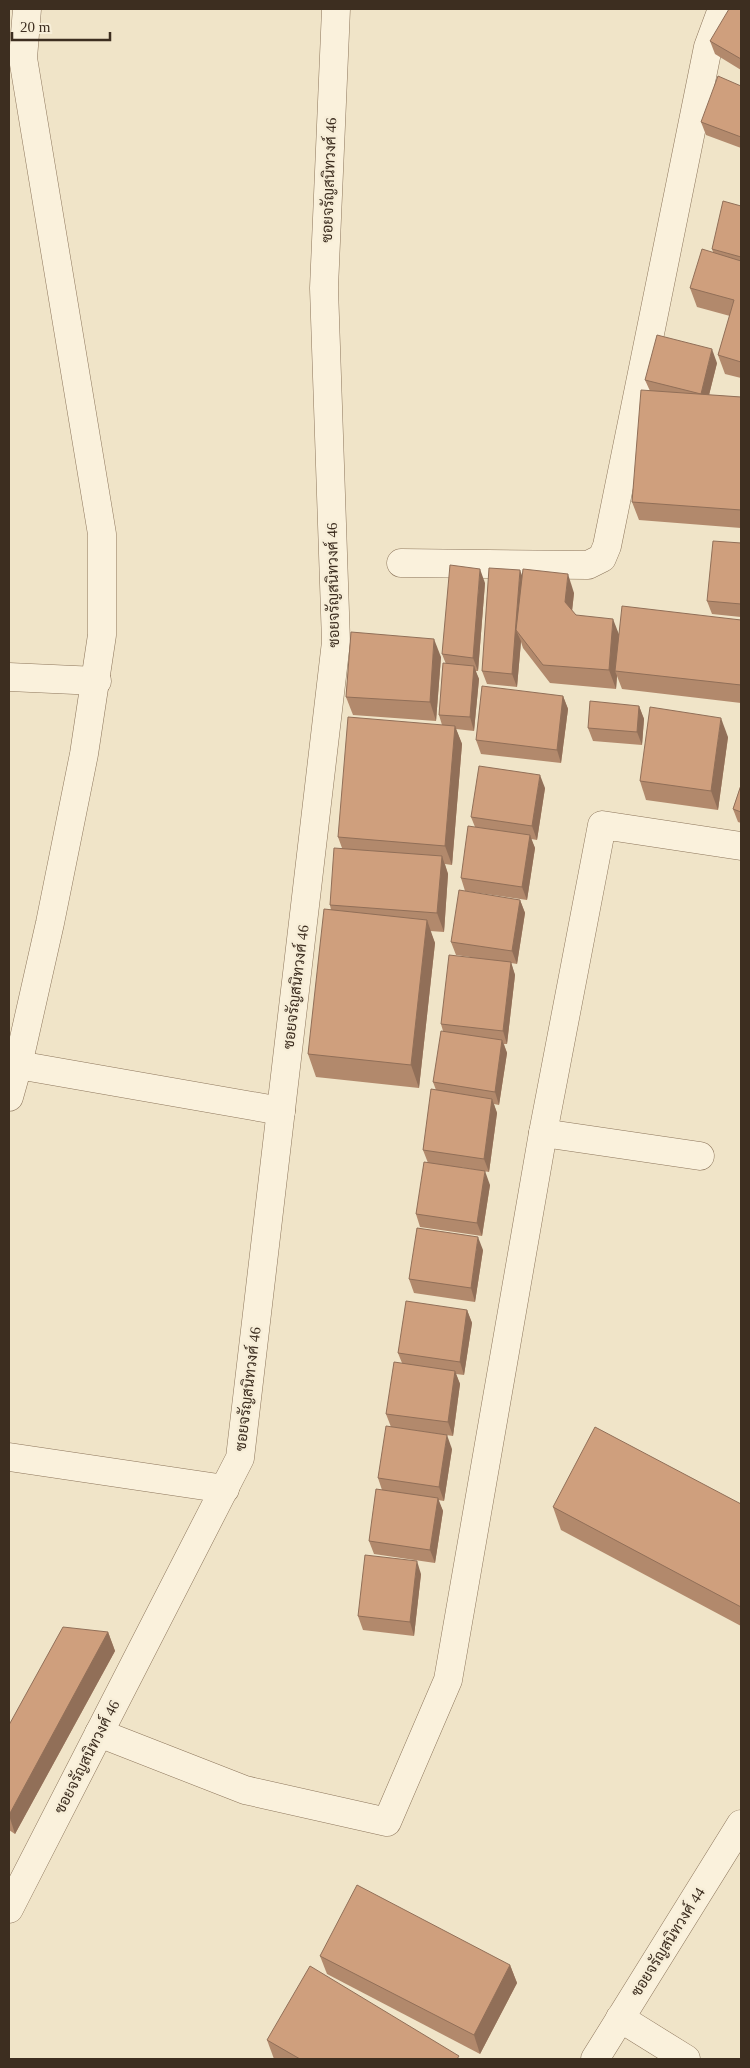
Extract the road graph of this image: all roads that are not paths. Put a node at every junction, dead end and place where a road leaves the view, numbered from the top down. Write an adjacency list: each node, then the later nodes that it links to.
1 (26, 9): 6 (street)
2 (336, 9): 10 (street, ซอยจรัญสนิทวงศ์ 46)
3 (722, 9): 4 (street)
4 (401, 563)
5 (9, 677): 6 (street)
6 (97, 681): 8 (street)
7 (741, 846): 11 (street)
8 (18, 1065): 9 (street); 10 (street)
9 (9, 1097)
10 (281, 1111): 14 (street, ซอยจรัญสนิทวงศ์ 46)
11 (543, 1133): 12 (street); 15 (street)
12 (700, 1156)
13 (9, 1457): 14 (street)
14 (225, 1489): 15 (street, ซอยจรัญสนิทวงศ์ 46)
15 (99, 1734): 17 (street, ซอยจรัญสนิทวงศ์ 46)
16 (741, 1824): 18 (street, ซอยจรัญสนิทวงศ์ 44)
17 (9, 1909)
18 (620, 2018): 19 (street, ซอยจรัญสนิทวงศ์ 44); 20 (street)
19 (595, 2059)
20 (686, 2059)

